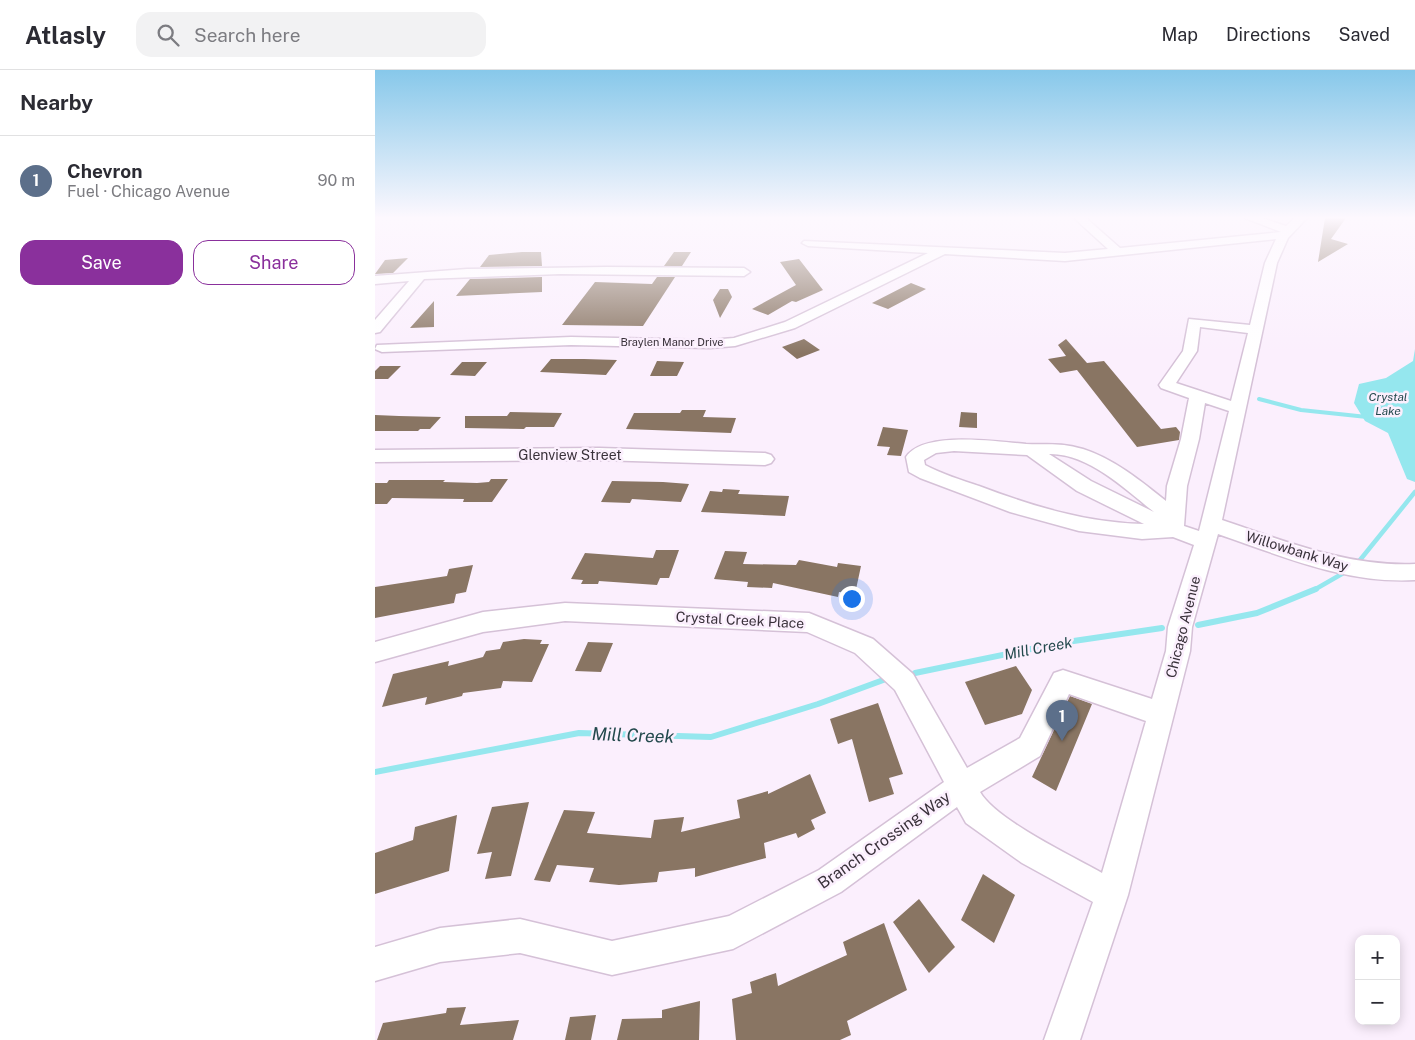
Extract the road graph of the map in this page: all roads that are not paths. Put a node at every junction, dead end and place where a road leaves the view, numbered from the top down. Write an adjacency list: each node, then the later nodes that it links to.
1 (917, 263): 8 (street, Braylen Manor Drive)
2 (1271, 263): 7 (street, Chicago Avenue)
3 (744, 272): 4 (street)
4 (419, 277): 5 (street); 6 (street)
5 (375, 280)
6 (375, 330)
7 (1256, 330): 9 (street); 10 (street, Chicago Avenue)
8 (377, 346)
9 (1198, 396): 10 (street); 14 (street)
10 (1238, 409): 15 (street, Chicago Avenue)
11 (1031, 450): 14 (street); 14 (street); 14 (street)
12 (375, 456): 13 (street, Glenview Street)
13 (765, 459)
14 (1174, 524): 15 (street, Willowbank Way)
15 (1208, 532): 16 (street, Willowbank Way); 18 (street, Chicago Avenue)
16 (1415, 572)
17 (375, 652): 19 (street, Crystal Creek Place)
18 (1161, 714): 19 (street, Branch Crossing Way); 20 (street, Chicago Avenue)
19 (961, 786): 20 (street, Crystal Creek Place); 21 (street, Branch Crossing Way)
20 (1112, 895): 22 (street, Chicago Avenue)
21 (375, 964)
22 (1062, 1040)

